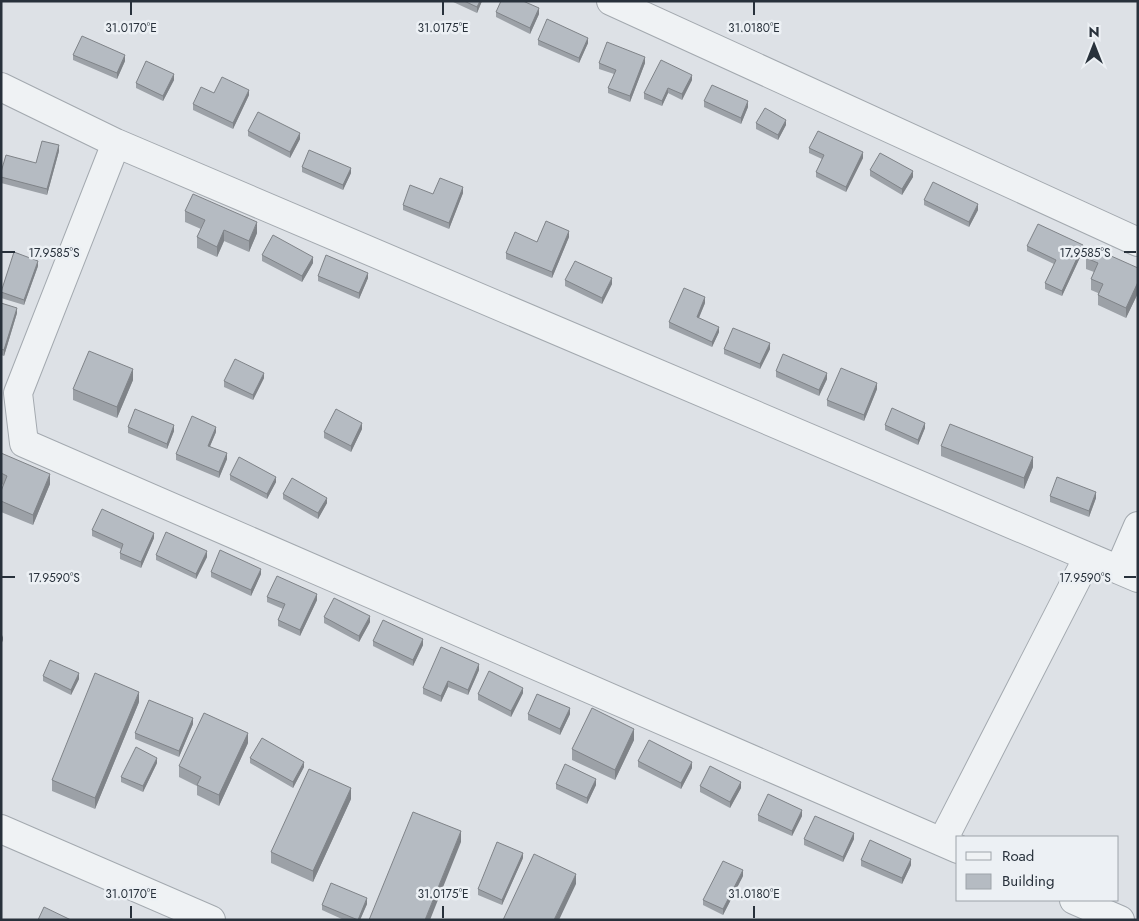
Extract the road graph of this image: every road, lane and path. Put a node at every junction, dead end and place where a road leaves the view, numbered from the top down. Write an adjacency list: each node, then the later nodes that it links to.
1 (611, 1): 4 (street)
2 (1, 87): 3 (street)
3 (116, 143): 6 (street); 9 (street)
4 (1138, 242)
5 (1138, 526): 7 (street)
6 (1088, 557): 7 (street); 9 (street)
7 (1129, 574)
8 (1, 829): 11 (street)
9 (950, 846)
10 (1076, 901): 12 (street)
11 (211, 920)
12 (1120, 920)

